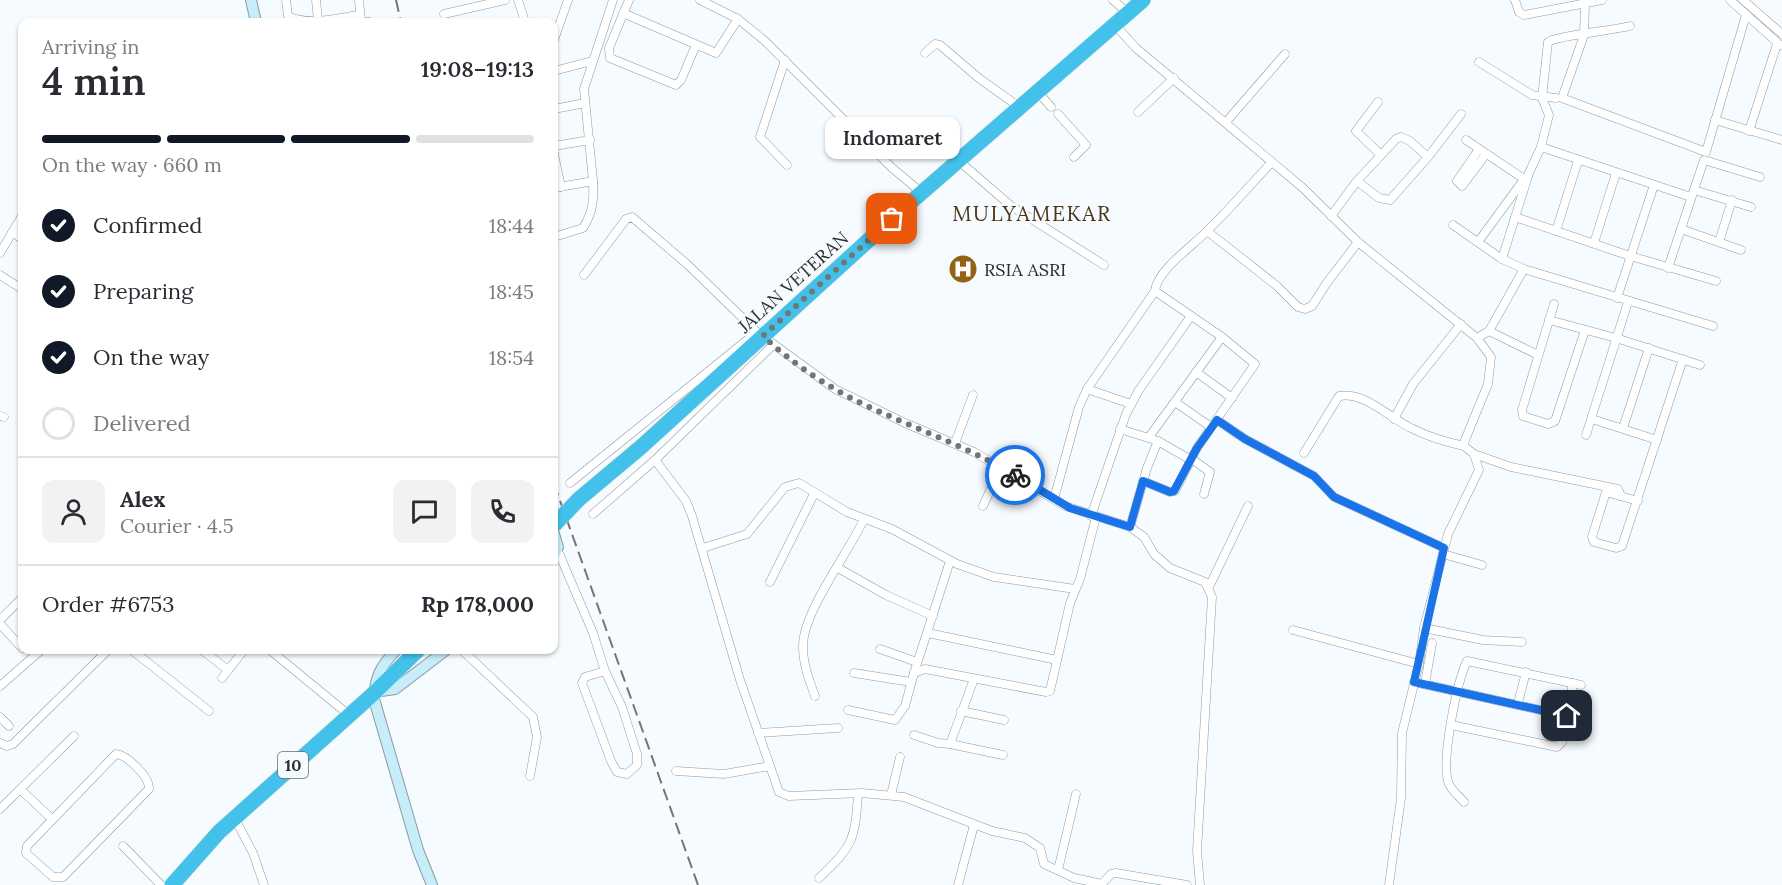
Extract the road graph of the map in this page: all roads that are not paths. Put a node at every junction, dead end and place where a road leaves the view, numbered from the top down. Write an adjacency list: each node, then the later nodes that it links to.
1 (251, 0): 23 (street)
2 (286, 0): 24 (street)
3 (316, 0): 25 (street)
4 (359, 0): 21 (street)
5 (506, 0): 20 (street)
6 (518, 0): 28 (street)
7 (568, 0): 32 (street)
8 (614, 0): 40 (street)
9 (629, 0): 18 (street)
10 (700, 0): 29 (street)
11 (1113, 0): 19 (street)
12 (1143, 0): 19 (highway, JALAN VETERAN)
13 (1515, 0): 17 (street)
14 (1602, 0): 17 (street)
15 (1730, 0): 22 (street)
16 (1744, 0): 33 (street)
17 (1585, 4): 34 (street)
18 (623, 13): 35 (street); 35 (street)
19 (1128, 13): 30 (highway, JALAN VETERAN)
20 (444, 14)
21 (359, 15): 26 (street); 27 (street)
22 (1746, 15): 36 (street); 55 (street)
23 (255, 18)
24 (296, 18)
25 (318, 18)
26 (334, 18)
27 (360, 18)
28 (524, 18)
29 (738, 19): 35 (street); 39 (street)
30 (1115, 25): 43 (street); 44 (highway, JALAN VETERAN)
31 (1630, 26): 34 (street)
32 (558, 29)
33 (1782, 34)
34 (1584, 35): 45 (street); 55 (street)
35 (696, 45)
36 (1780, 45): 57 (street)
37 (925, 53): 49 (street)
38 (1285, 54): 56 (street)
39 (785, 60): 69 (street); 77 (street)
40 (592, 61): 42 (street); 48 (street)
41 (1479, 62): 45 (street)
42 (558, 70)
43 (1174, 78): 52 (street); 56 (street)
44 (1038, 92): 49 (highway, JALAN VETERAN); 50 (street)
45 (1542, 98): 46 (street); 62 (street)
46 (1556, 98)
47 (1378, 102): 63 (street)
48 (585, 103): 51 (street); 58 (street)
49 (1018, 106): 66 (highway, JALAN VETERAN)
50 (1051, 107)
51 (558, 108)
52 (1137, 112)
53 (1058, 114): 64 (street)
54 (1461, 114): 65 (street)
55 (1715, 120): 57 (street)
56 (1226, 122): 68 (street)
57 (1749, 131): 60 (street)
58 (590, 140): 61 (street); 73 (street)
59 (1466, 140): 71 (street)
60 (1782, 140)
61 (558, 145)
62 (1541, 147): 67 (street); 71 (street)
63 (1381, 155): 65 (street); 74 (street)
64 (1074, 157)
65 (1428, 157): 74 (street)
66 (959, 160): 77 (highway, JALAN VETERAN); 99 (street)
67 (1578, 161): 70 (street); 87 (street)
68 (1272, 162): 81 (street); 86 (street)
69 (787, 165)
70 (1616, 173): 75 (street); 94 (street)
71 (1526, 176): 82 (street); 92 (street)
72 (1760, 177): 78 (street)
73 (593, 181): 76 (street); 90 (street)
74 (1358, 181): 81 (street)
75 (1654, 185): 78 (street); 97 (street)
76 (558, 188)
77 (922, 193): 117 (highway, JALAN VETERAN)
78 (1693, 194): 79 (street); 85 (street)
79 (1732, 200): 80 (street); 93 (street)
80 (1751, 207)
81 (1331, 216): 91 (street)
82 (1515, 218): 87 (street); 98 (street)
83 (18, 222): 88 (street)
84 (1453, 225): 92 (street)
85 (1681, 229): 93 (street); 100 (street)
86 (1208, 231): 91 (street); 106 (street)
87 (1556, 231): 94 (street)
88 (12, 232): 89 (street); 96 (street)
89 (18, 236)
90 (558, 236)
91 (1358, 242): 112 (street)
92 (1478, 242): 98 (street)
93 (1719, 242): 95 (street)
94 (1594, 243): 97 (street)
95 (1741, 250)
96 (0, 253)
97 (1630, 256): 100 (street); 107 (street)
98 (1502, 259): 101 (street)
99 (1104, 265)
100 (1668, 267): 104 (street)
101 (1524, 269): 107 (street); 115 (street)
102 (0, 275): 105 (street)
103 (584, 275): 117 (street)
104 (1716, 281)
105 (18, 286)
106 (1155, 291): 110 (street); 125 (street)
107 (1617, 298): 108 (street)
108 (1628, 302): 113 (street); 119 (street)
109 (1554, 304): 111 (street)
110 (1191, 316): 116 (street); 129 (street)
111 (1549, 320): 114 (street); 121 (street)
112 (1461, 324): 118 (street); 130 (street)
113 (1713, 326)
114 (1585, 330): 119 (street); 121 (street)
115 (1489, 331): 118 (street); 121 (street)
116 (1222, 337): 124 (street); 127 (street)
117 (764, 338): 140 (street); 144 (street); 148 (street); 159 (highway, JALAN VETERAN, bridge)
118 (1477, 338): 141 (street)
119 (1616, 338): 120 (street); 131 (street)
120 (1649, 348): 122 (street); 134 (street)
121 (1539, 354)
122 (1683, 359): 123 (street); 138 (street)
123 (1700, 365)
124 (1196, 372): 127 (street); 128 (street)
125 (1087, 389): 129 (street); 152 (street)
126 (973, 395): 140 (street)
127 (1232, 398): 132 (street)
128 (1174, 402): 133 (street); 137 (street)
129 (1131, 404): 135 (street)
130 (1394, 419): 141 (street); 142 (street)
131 (1592, 419): 134 (street); 136 (street)
132 (1217, 420): 133 (street); 162 (street)
133 (1211, 427): 145 (street)
134 (1623, 428): 138 (street)
135 (1120, 429): 137 (street); 157 (street)
136 (1586, 435)
137 (1149, 437): 139 (street)
138 (1658, 440): 153 (street)
139 (1158, 441): 145 (street); 147 (street)
140 (955, 443): 146 (street)
141 (1464, 446): 143 (street)
142 (1304, 453)
143 (1474, 454): 151 (street); 162 (street)
144 (655, 460): 156 (street); 161 (street)
145 (1191, 460): 147 (street); 150 (street)
146 (1001, 467): 152 (street); 154 (street)
147 (1143, 481): 160 (street)
148 (570, 483)
149 (814, 494): 158 (street); 161 (street); 167 (street)
150 (1204, 494)
151 (1621, 496): 153 (street); 153 (street)
152 (1054, 499): 157 (street)
153 (1638, 501)
154 (983, 506)
155 (1248, 506): 168 (street)
156 (593, 514)
157 (1093, 516): 160 (street); 169 (street)
158 (864, 519): 164 (street); 166 (street)
159 (558, 521)
160 (1130, 527): 168 (street)
161 (703, 548): 220 (street)
162 (1444, 551): 165 (street); 173 (street)
163 (558, 557): 196 (street)
164 (950, 561): 169 (street); 171 (street)
165 (1482, 565)
166 (838, 568): 171 (street); 208 (street)
167 (770, 582)
168 (1209, 587): 249 (street)
169 (1075, 589): 192 (street)
170 (18, 602): 172 (street)
171 (933, 616): 175 (street)
172 (0, 622): 177 (street)
173 (1424, 628): 176 (street); 194 (street)
174 (1293, 630): 194 (street)
175 (928, 633): 192 (street); 193 (street)
176 (1522, 642)
177 (18, 643)
178 (1432, 643): 204 (street)
179 (880, 650): 193 (street)
180 (29, 654): 191 (street)
181 (37, 654): 191 (street)
182 (104, 654): 223 (street)
183 (137, 654): 211 (street)
184 (207, 654): 195 (street)
185 (241, 654): 195 (street)
186 (275, 654): 213 (street)
187 (392, 654): 206 (street)
188 (414, 654): 206 (highway, 10)
189 (441, 654): 206 (street)
190 (466, 654): 229 (street)
191 (33, 658): 205 (street)
192 (1057, 660): 201 (street)
193 (917, 662): 199 (street)
194 (1419, 664): 203 (street)
195 (228, 670): 200 (street)
196 (605, 671): 196 (street)
197 (1526, 672): 207 (street); 209 (street); 214 (street)
198 (854, 673): 202 (street)
199 (914, 673): 201 (street); 202 (street)
200 (222, 678)
201 (974, 680): 212 (street)
202 (911, 682): 210 (street)
203 (1414, 682): 204 (street); 250 (street)
204 (1425, 684): 207 (street)
205 (0, 686)
206 (374, 692): 213 (highway, 10); 246 (street)
207 (1457, 692): 209 (street); 217 (street)
208 (815, 696)
209 (1518, 703): 214 (street)
210 (848, 710)
211 (209, 711)
212 (961, 711): 216 (street); 224 (street)
213 (349, 715): 237 (highway, 10)
214 (1567, 716): 217 (street)
215 (0, 717): 218 (street)
216 (1004, 720)
217 (1451, 725): 234 (street)
218 (9, 726)
219 (838, 728): 220 (street)
220 (758, 733): 227 (street)
221 (914, 735): 224 (street)
222 (74, 736): 230 (street)
223 (0, 743)
224 (950, 744): 225 (street)
225 (1003, 755)
226 (900, 757): 233 (street)
227 (768, 767): 228 (street); 231 (street)
228 (676, 771)
229 (530, 776)
230 (21, 790): 235 (street); 236 (street)
231 (858, 794): 233 (street); 241 (street)
232 (1076, 794): 240 (street)
233 (891, 795): 238 (street)
234 (1464, 802)
235 (0, 809)
236 (52, 819): 236 (street)
237 (235, 819): 244 (highway, 10); 245 (street)
238 (974, 825): 240 (street); 247 (street)
239 (123, 846): 243 (street)
240 (1058, 870): 242 (street)
241 (819, 878)
242 (1074, 881): 248 (street)
243 (161, 885)
244 (172, 885)
245 (264, 885)
246 (432, 885)
247 (958, 885)
248 (1187, 885)
249 (1200, 885)
250 (1389, 885)

